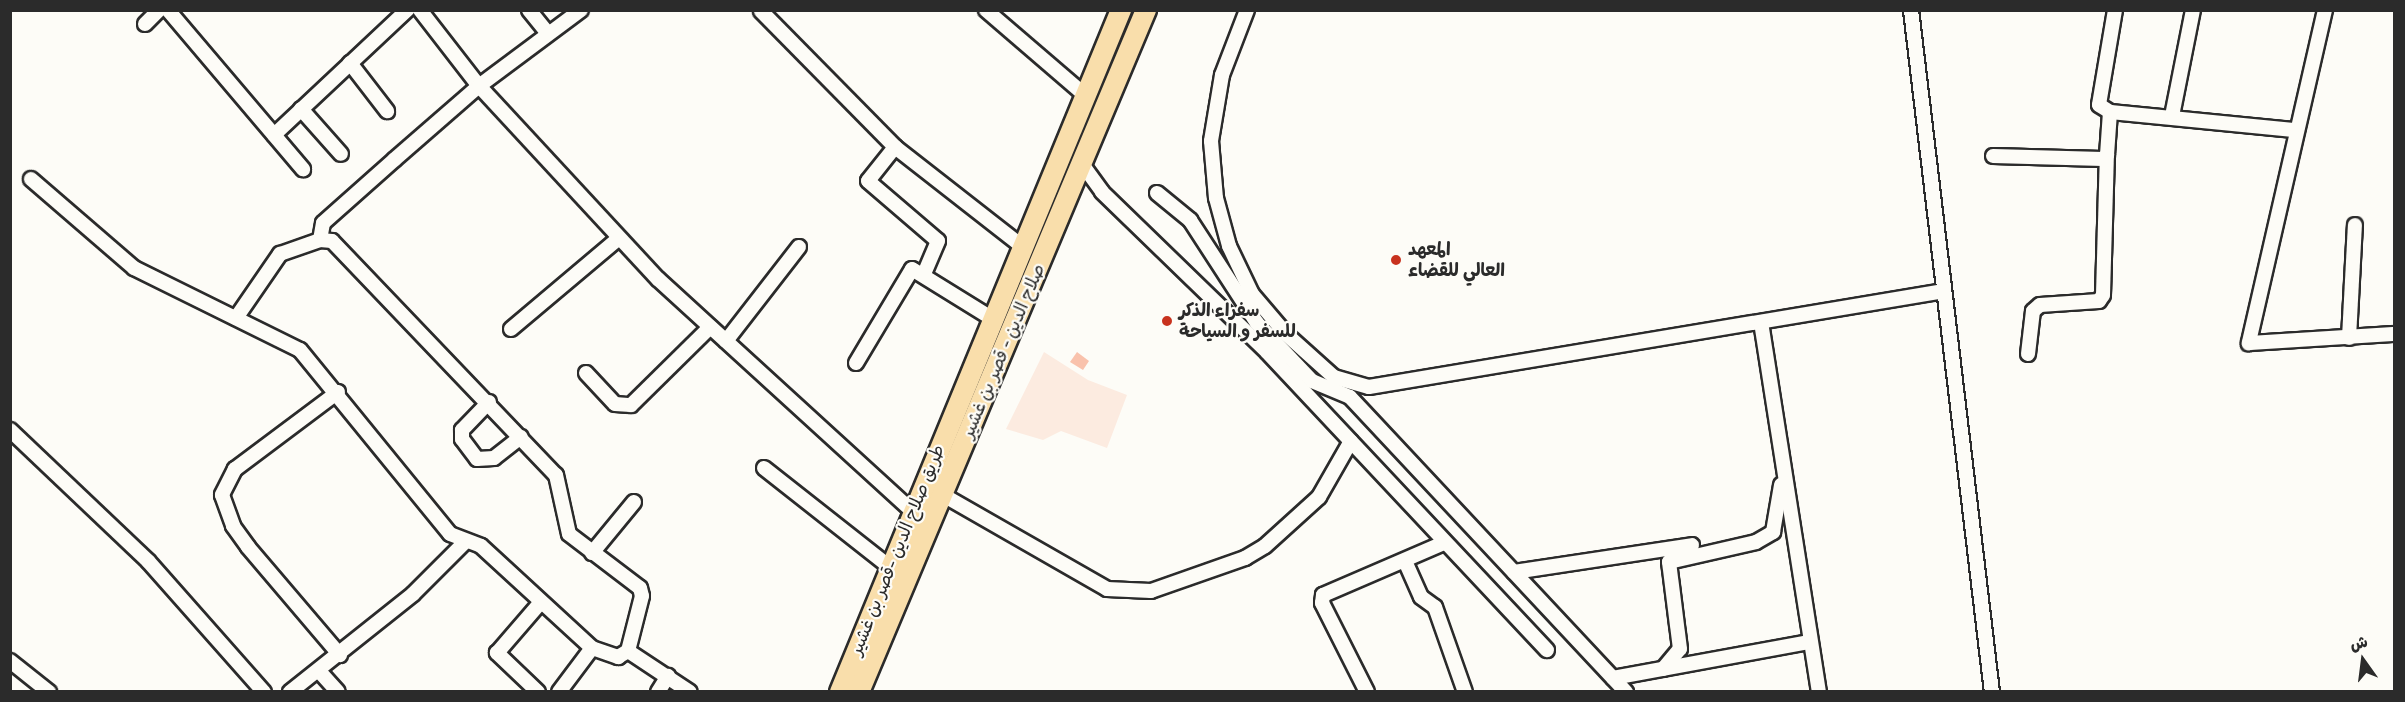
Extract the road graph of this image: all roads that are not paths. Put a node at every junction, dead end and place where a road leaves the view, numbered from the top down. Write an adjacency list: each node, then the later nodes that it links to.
1 (159, 10): 16 (street)
2 (168, 10): 27 (street)
3 (407, 10): 18 (street)
4 (420, 10): 19 (street)
5 (529, 10): 17 (street)
6 (581, 10): 17 (street)
7 (986, 10): 20 (street)
8 (1121, 10): 20 (highway, طريق صلاح الدين -قصر بن غشير)
9 (1146, 10): 22 (highway, صلاح الدين - قصر بن غشير)
10 (1247, 10): 46 (street)
11 (1911, 10): 43 (street)
12 (2115, 10): 24 (street)
13 (2193, 10): 25 (street)
14 (2325, 10): 26 (street)
15 (761, 11): 28 (street)
16 (145, 24)
17 (547, 32): 19 (street)
18 (350, 63): 21 (street); 23 (street)
19 (479, 86): 38 (street); 39 (street)
20 (1085, 100): 22 (highway); 33 (highway, طريق صلاح الدين -قصر بن غشير)
21 (301, 109): 27 (street); 29 (street)
22 (1105, 110): 34 (highway, صلاح الدين - قصر بن غشير)
23 (387, 111)
24 (2110, 112): 25 (street); 31 (street)
25 (2172, 116): 26 (street)
26 (2294, 130): 50 (street)
27 (274, 135): 32 (street)
28 (895, 147): 41 (street); 42 (street)
29 (341, 154)
30 (1993, 156): 31 (street)
31 (2107, 156): 52 (street)
32 (303, 169)
33 (1057, 169): 34 (highway); 41 (highway, طريق صلاح الدين -قصر بن غشير)
34 (1080, 169): 59 (street); 62 (highway, صلاح الدين - قصر بن غشير)
35 (31, 179): 44 (street)
36 (1157, 193): 71 (street)
37 (2355, 225): 50 (street)
38 (618, 238): 47 (street); 48 (street)
39 (320, 240): 44 (street); 56 (street)
40 (799, 247): 51 (street)
41 (1023, 247): 45 (highway, طريق صلاح الدين -قصر بن غشير)
42 (924, 274): 45 (street); 53 (street)
43 (1944, 291): 46 (street); 97 (street)
44 (236, 318): 55 (street)
45 (993, 319): 64 (highway, طريق صلاح الدين -قصر بن غشير)
46 (1761, 321): 61 (street)
47 (710, 327): 51 (street); 54 (street)
48 (511, 329)
49 (2394, 334): 50 (street)
50 (2349, 338)
51 (726, 341): 64 (street)
52 (2028, 354)
53 (856, 363)
54 (586, 373)
55 (338, 392): 66 (street); 77 (street)
56 (489, 402): 58 (street); 58 (street)
57 (10, 430): 84 (street)
58 (521, 437): 68 (street)
59 (1351, 441): 62 (street); 67 (street)
60 (764, 468): 70 (street)
61 (1784, 470): 65 (street); 73 (street)
62 (943, 495): 92 (highway, صلاح الدين - قصر بن غشير)
63 (634, 502): 68 (street)
64 (913, 512): 70 (highway, طريق صلاح الدين -قصر بن غشير)
65 (1773, 532): 71 (street); 79 (street)
66 (466, 541): 72 (street); 77 (street)
67 (1444, 543): 69 (street); 75 (street)
68 (592, 553): 76 (street)
69 (1405, 561): 93 (street); 94 (street)
70 (890, 567): 91 (highway, طريق صلاح الدين -قصر بن غشير)
71 (1514, 572): 82 (street)
72 (541, 602): 74 (street); 87 (street)
73 (1810, 642): 79 (street); 96 (street)
74 (592, 648): 76 (street); 88 (street)
75 (1547, 650)
76 (628, 651): 81 (street)
77 (340, 655): 80 (street)
78 (10, 661): 83 (street)
79 (1663, 669): 82 (street)
80 (319, 671): 85 (street); 86 (street)
81 (668, 676): 89 (street); 90 (street)
82 (1613, 678): 95 (street)
83 (49, 692)
84 (264, 692)
85 (290, 692)
86 (338, 692)
87 (538, 692)
88 (559, 692)
89 (658, 692)
90 (690, 692)
91 (840, 692)
92 (859, 692)
93 (1367, 692)
94 (1465, 692)
95 (1626, 692)
96 (1819, 692)
97 (1992, 692)

